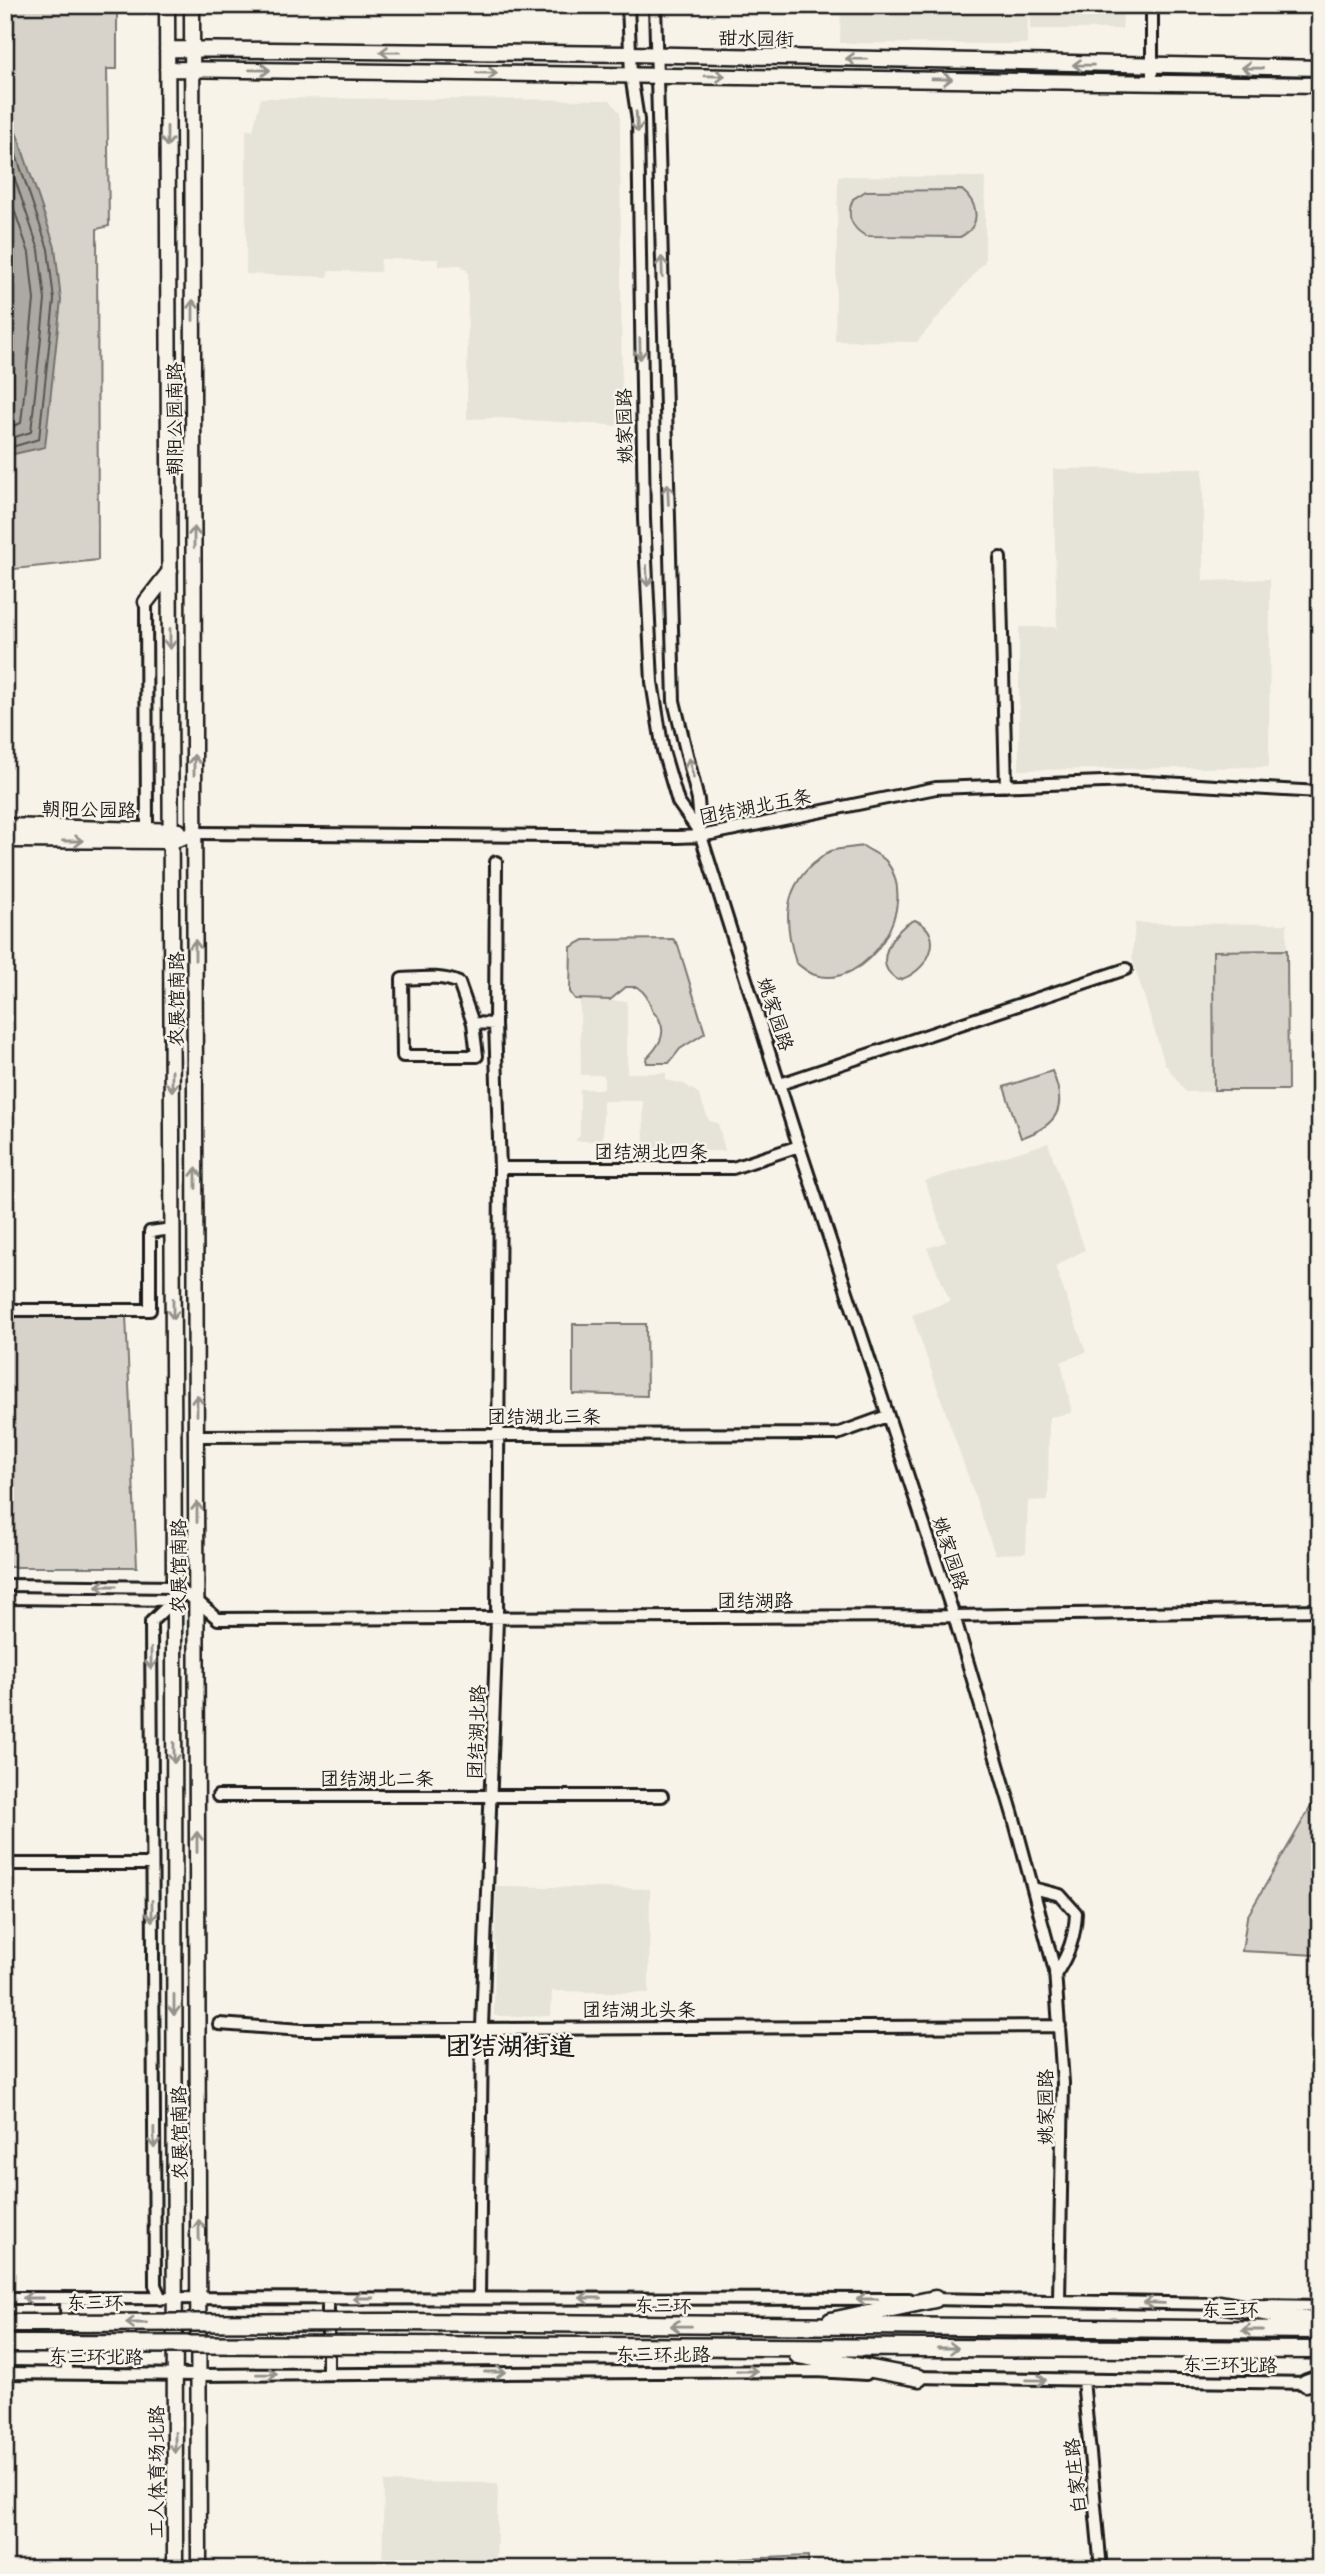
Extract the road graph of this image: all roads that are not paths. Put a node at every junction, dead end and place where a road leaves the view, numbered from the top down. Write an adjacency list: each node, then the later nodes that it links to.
1 (167, 5): 6 (main road, 朝阳公园南路)
2 (192, 5): 7 (main road, 朝阳公园南路)
3 (628, 5): 8 (street, 姚家园路)
4 (656, 5): 9 (street, 姚家园路)
5 (1153, 5): 10 (street)
6 (167, 50): 7 (main road, 甜水园街); 12 (main road, 朝阳公园南路)
7 (191, 50): 8 (main road, 甜水园街, one-way to 7); 13 (main road, 朝阳公园南路)
8 (630, 54): 9 (main road, 甜水园街); 14 (street, 姚家园路)
9 (656, 54): 10 (main road, 甜水园街, one-way to 9); 15 (street, 姚家园路)
10 (1152, 66): 11 (main road, 甜水园街, one-way to 10); 16 (street)
11 (1320, 68)
12 (167, 69): 13 (main road, 甜水园街); 19 (main road, 朝阳公园南路, one-way to 19)
13 (191, 70): 14 (main road, 甜水园街, one-way to 14); 25 (main road, 朝阳公园南路, one-way to 13)
14 (631, 75): 15 (main road, 甜水园街); 27 (street, 姚家园路, one-way to 27)
15 (657, 75): 16 (main road, 甜水园街, one-way to 16); 27 (street, 姚家园路, one-way to 15)
16 (1152, 84): 17 (main road, 甜水园街)
17 (1320, 85)
18 (1000, 558): 21 (street)
19 (170, 571): 20 (main road); 26 (main road, 朝阳公园南路, one-way to 26)
20 (146, 602): 24 (street)
21 (1006, 786): 22 (street, 团结湖北五条); 27 (street, 团结湖北五条)
22 (1320, 792)
23 (5, 826): 24 (main road, 朝阳公园路)
24 (146, 829): 26 (main road, 朝阳公园路)
25 (195, 833): 26 (main road); 27 (street, 团结湖北五条); 40 (main road, 农展馆南路, one-way to 25)
26 (171, 836): 28 (main road, 朝阳公园路, one-way to 26); 36 (main road, 农展馆南路, one-way to 36)
27 (701, 836): 33 (street, 姚家园路)
28 (5, 840)
29 (496, 862): 32 (street, 团结湖北路)
30 (1126, 969): 33 (street)
31 (473, 1023): 31 (street); 32 (street)
32 (495, 1024): 35 (street, 团结湖北路)
33 (780, 1084): 34 (street, 姚家园路)
34 (799, 1146): 35 (street, 团结湖北四条); 38 (street, 姚家园路)
35 (500, 1168): 39 (street, 团结湖北路)
36 (172, 1228): 37 (street); 42 (main road, 农展馆南路, one-way to 42)
37 (5, 1306)
38 (887, 1416): 39 (street, 团结湖北三条); 46 (street, 姚家园路)
39 (499, 1433): 40 (street, 团结湖北三条); 47 (street, 团结湖北路)
40 (197, 1436): 44 (main road, 农展馆南路, one-way to 40)
41 (5, 1585): 42 (street, one-way to 41)
42 (174, 1593): 43 (street); 44 (street, 团结湖路); 52 (street, 农展馆南路, one-way to 52); 62 (main road, 农展馆南路, one-way to 62)
43 (5, 1598)
44 (197, 1601): 47 (street, 团结湖路); 63 (main road, 农展馆南路, one-way to 44)
45 (1320, 1610): 46 (street, 团结湖路)
46 (954, 1616): 47 (street, 团结湖路); 53 (street, 姚家园路)
47 (497, 1619): 48 (street, 团结湖北路)
48 (491, 1795): 49 (street, 团结湖北二条); 50 (street, 团结湖北二条); 57 (street, 团结湖北路)
49 (218, 1796)
50 (662, 1796)
51 (5, 1864): 52 (street)
52 (152, 1864): 62 (street, 农展馆南路, one-way to 62)
53 (1033, 1888): 54 (street, 姚家园路); 54 (street)
54 (1055, 1975): 56 (street, 姚家园路)
55 (219, 2024): 57 (street, 团结湖北头条)
56 (1060, 2026): 57 (street, 团结湖北头条); 65 (street, 姚家园路)
57 (482, 2027): 61 (street, 团结湖北路)
58 (5, 2298): 59 (street, one-way to 58)
59 (66, 2298): 62 (street); 76 (street)
60 (328, 2298): 61 (street, one-way to 60); 63 (street); 77 (street)
61 (479, 2298): 64 (street, one-way to 61)
62 (168, 2299): 63 (street); 78 (main road, 工人体育场北路)
63 (200, 2299): 79 (main road, 农展馆南路)
64 (935, 2299): 65 (street); 70 (highway)
65 (1059, 2300): 66 (street, one-way to 65)
66 (1220, 2304): 67 (street); 69 (highway)
67 (1320, 2306)
68 (5, 2323): 70 (highway, 东三环, one-way to 68, bridge)
69 (1320, 2323)
70 (798, 2328): 71 (highway, 东三环, one-way to 70)
71 (1320, 2330)
72 (5, 2344): 73 (highway, bridge)
73 (757, 2347): 74 (highway, one-way to 74); 80 (highway)
74 (1320, 2350)
75 (5, 2373): 76 (street, 东三环北路)
76 (67, 2373): 78 (street, 东三环北路)
77 (328, 2373): 79 (street, 东三环北路, one-way to 77); 80 (street, 东三环北路, one-way to 80)
78 (174, 2374): 79 (street, 东三环北路); 83 (main road, 工人体育场北路, one-way to 83)
79 (199, 2375): 84 (main road)
80 (919, 2378): 81 (street, 东三环北路, one-way to 81)
81 (1083, 2380): 82 (street, 东三环北路); 85 (street, 白家庄路)
82 (1315, 2381)
83 (175, 2569)
84 (200, 2569)
85 (1101, 2569)

